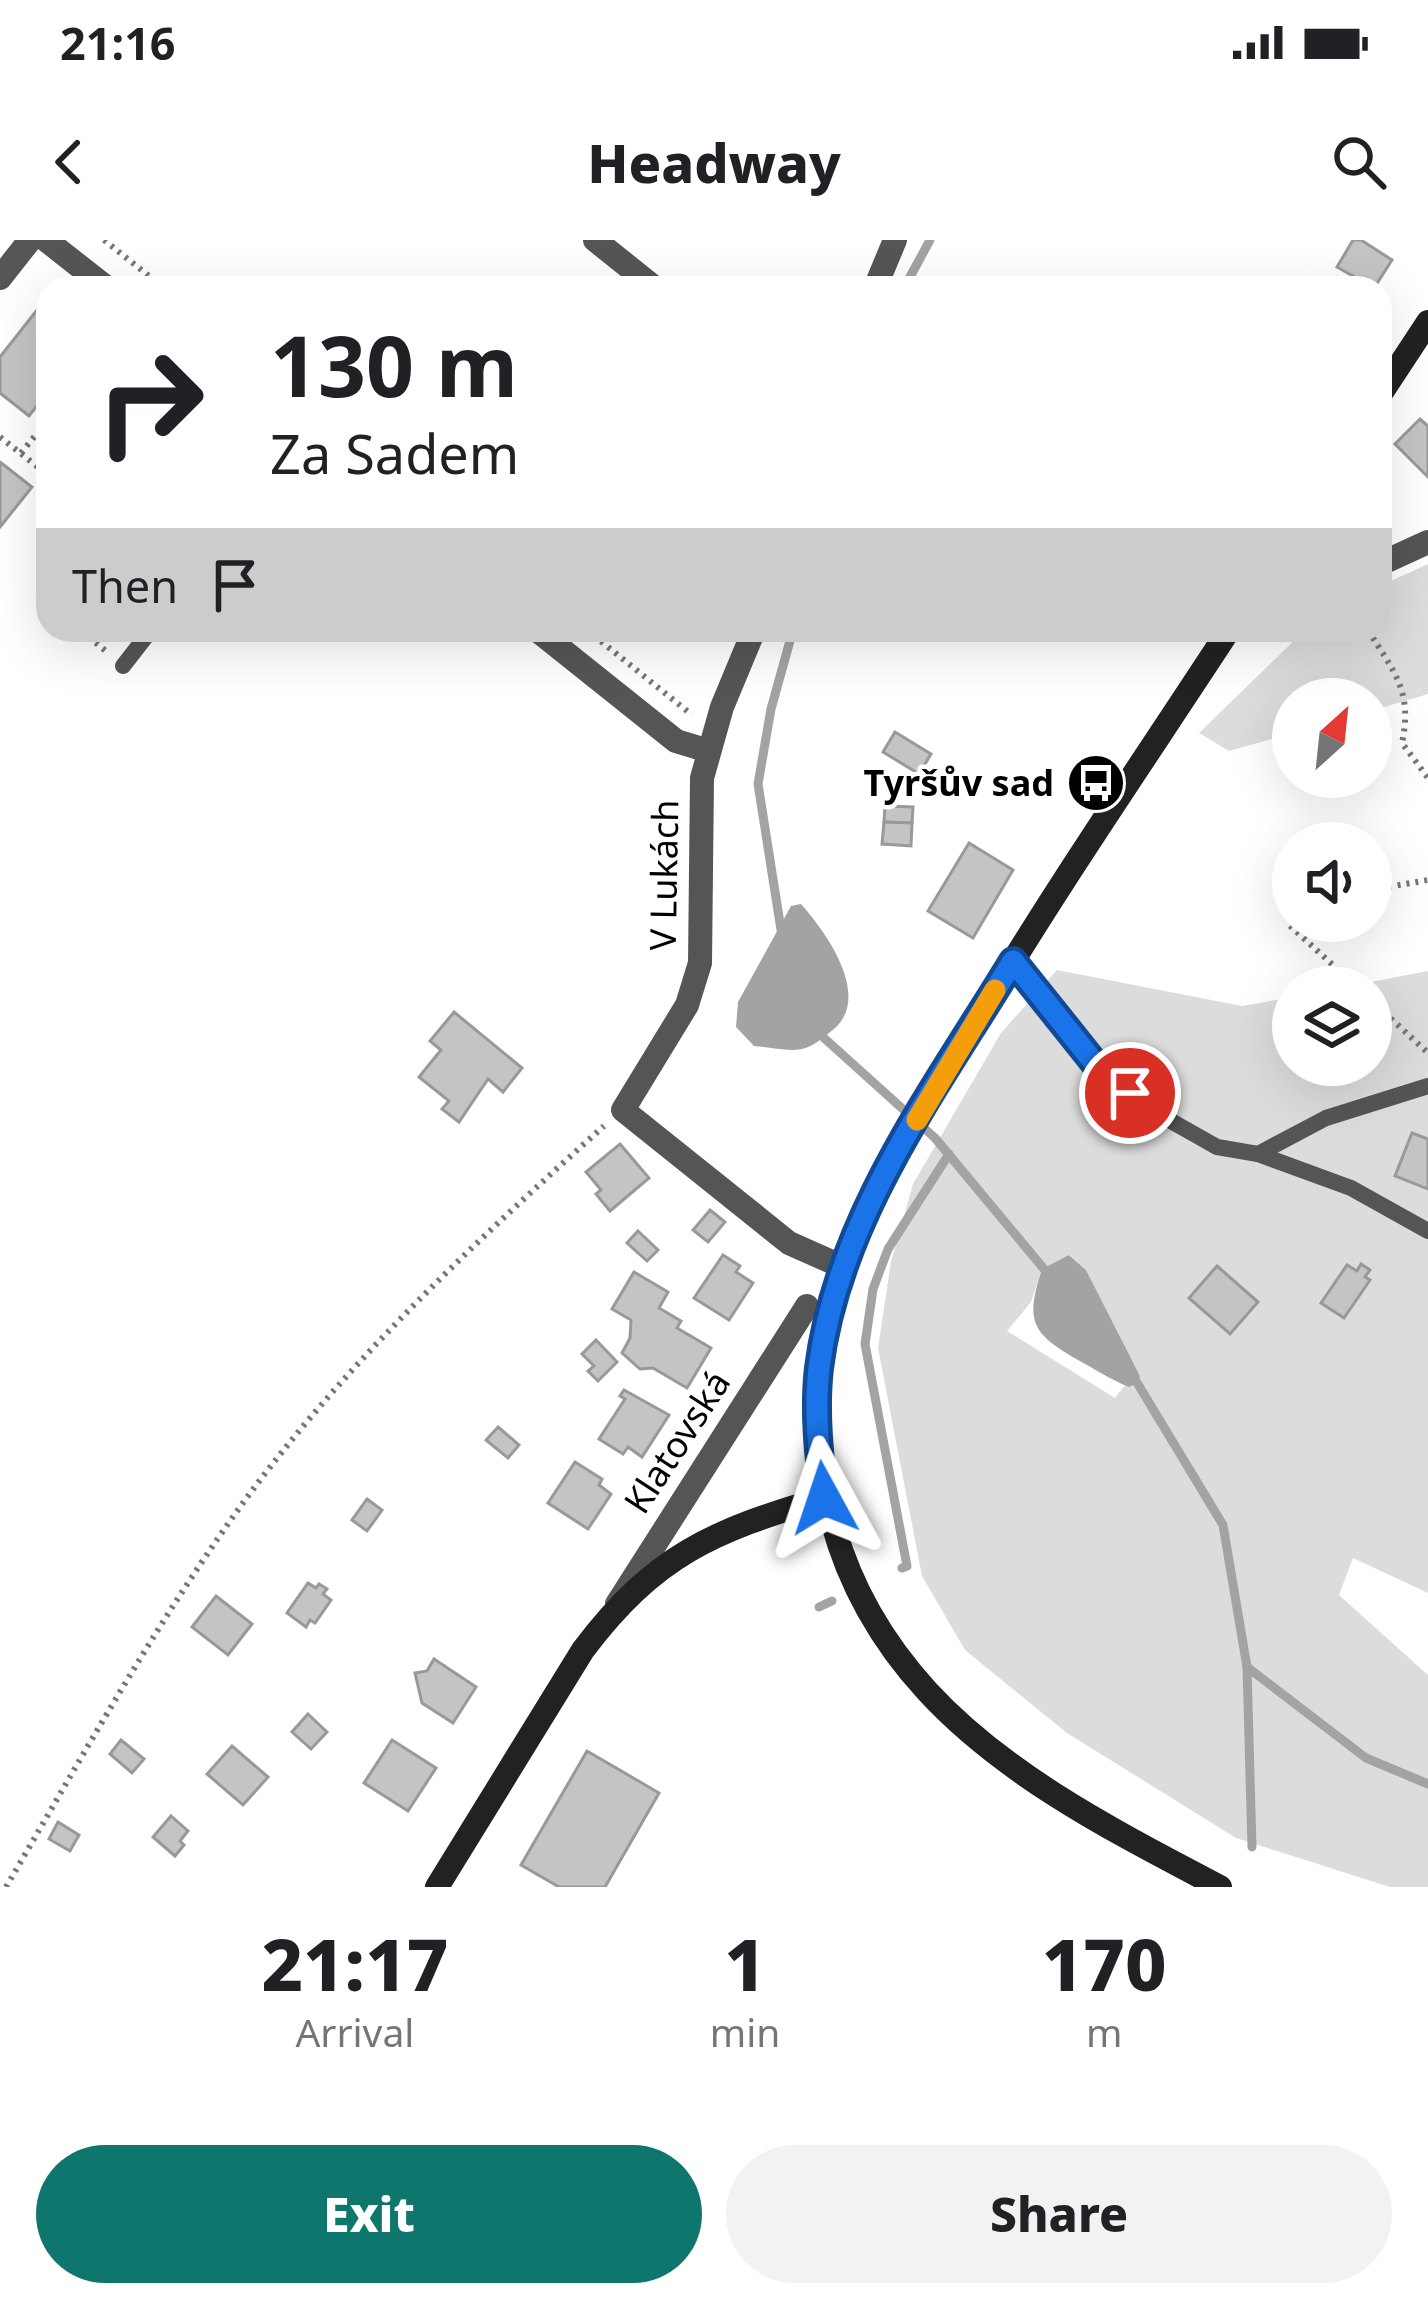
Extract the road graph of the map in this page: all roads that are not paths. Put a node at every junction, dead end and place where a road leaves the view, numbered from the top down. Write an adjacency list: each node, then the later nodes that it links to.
1 (30, 240): 8 (street)
2 (46, 240): 5 (street)
3 (595, 240): 6 (street)
4 (895, 240): 7 (street)
5 (92, 276)
6 (640, 276)
7 (880, 276)
8 (0, 278)
9 (1428, 322): 10 (main road)
10 (1392, 377)
11 (1428, 542): 12 (street)
12 (1392, 558)
13 (142, 642): 17 (lane)
14 (552, 642): 18 (street)
15 (750, 642): 18 (street, V Lukách)
16 (1220, 642): 19 (main road)
17 (123, 666)
18 (709, 751): 23 (street, V Lukách)
19 (1013, 961): 21 (lane); 23 (main road)
20 (1428, 1086): 21 (lane)
21 (1258, 1154): 22 (lane)
22 (1428, 1231)
23 (843, 1267): 25 (main road)
24 (807, 1306): 26 (street, Klatovská)
25 (824, 1498): 26 (main road, Klatovská); 28 (main road)
26 (609, 1616): 27 (main road, Klatovská)
27 (437, 1887)
28 (1220, 1887)

